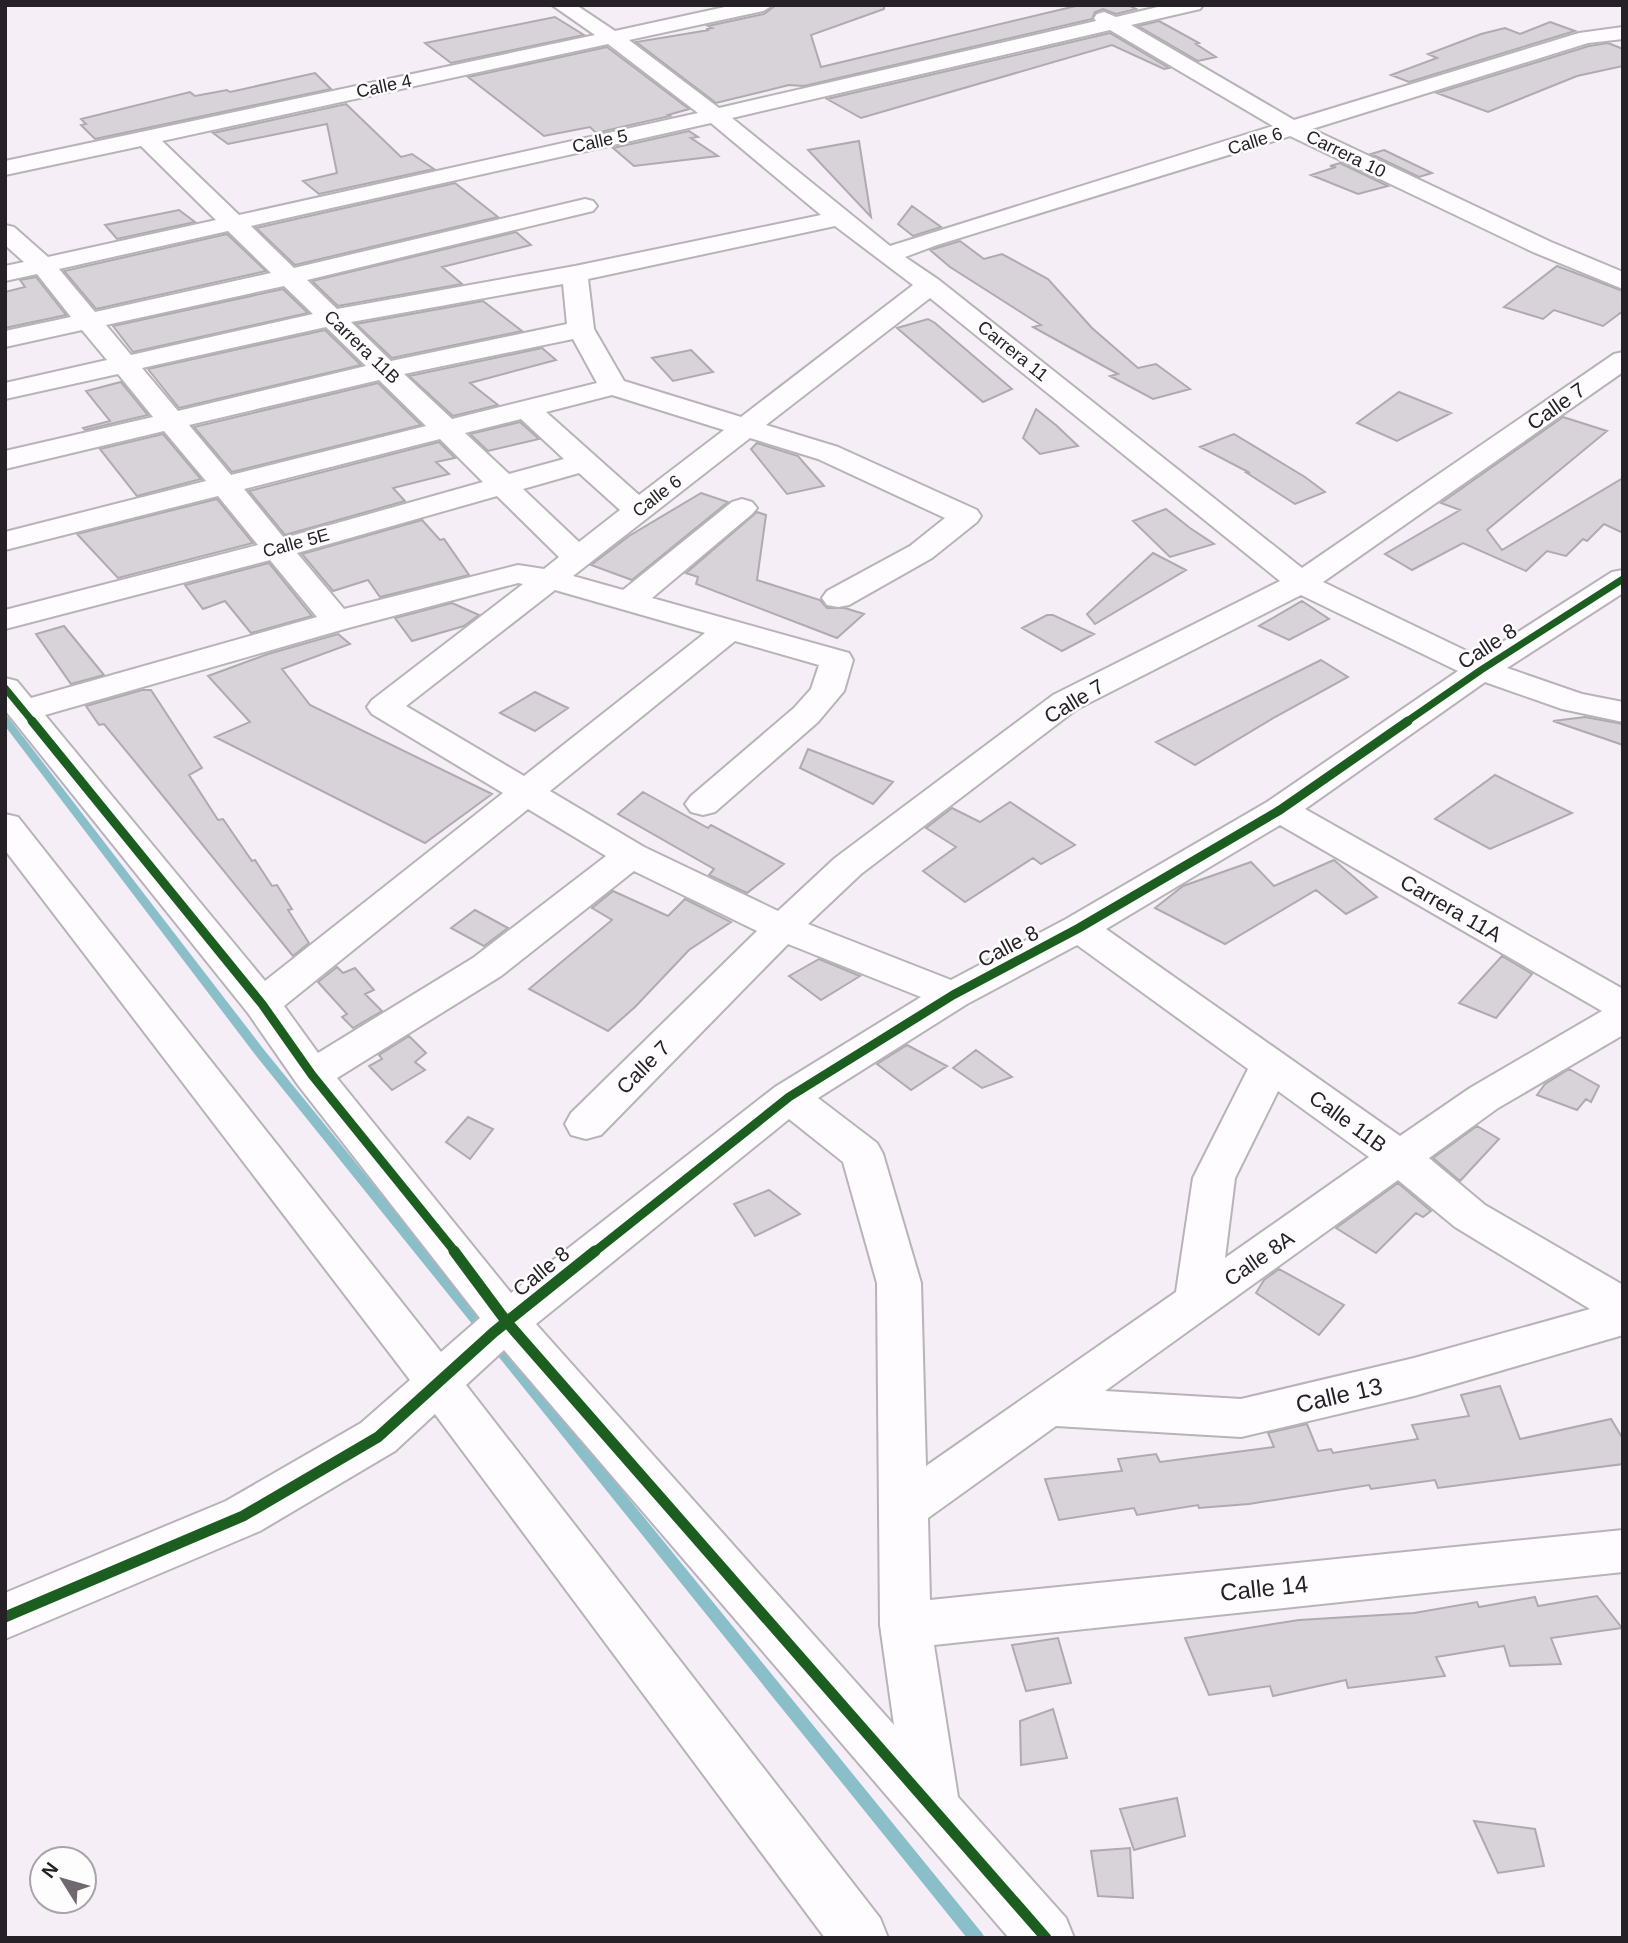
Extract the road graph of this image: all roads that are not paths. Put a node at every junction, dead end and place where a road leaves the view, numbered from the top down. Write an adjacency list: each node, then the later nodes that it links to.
1 (562, 5): 7 (street, Carrera 11)
2 (763, 5): 7 (street, Calle 4)
3 (1081, 5): 5 (street, Carrera 10)
4 (1193, 5): 5 (street, Calle 5)
5 (1116, 25): 9 (street, Calle 5); 10 (street, Carrera 10)
6 (1623, 35): 8 (street, Calle 6); 10 (street, Calle 6)
7 (614, 36): 9 (street, Carrera 11); 12 (street, Calle 4)
8 (1472, 95)
9 (714, 116): 17 (street, Carrera 11); 18 (street, Calle 5)
10 (1294, 129): 13 (street, Carrera 10); 20 (street, Calle 6)
11 (1353, 135): 13 (street, Calle 6)
12 (146, 138): 15 (street, Calle 4); 18 (street, Carrera 11B)
13 (1327, 144): 14 (street, Calle 6); 26 (street, Carrera 10)
14 (1301, 152)
15 (5, 168)
16 (585, 206): 25 (street)
17 (839, 218): 20 (street, Carrera 11); 23 (street)
18 (232, 222): 21 (street, Calle 5); 25 (street, Carrera 11B)
19 (5, 232): 21 (street)
20 (889, 255): 24 (street, Carrera 11)
21 (43, 266): 22 (street, Calle 5); 28 (street)
22 (5, 274)
23 (575, 274): 27 (street); 29 (street)
24 (926, 274): 38 (street, Calle 6); 51 (street, Carrera 11)
25 (289, 277): 27 (street, Carrera 11B); 28 (street)
26 (1623, 281)
27 (331, 318): 32 (street); 33 (street, Carrera 11B)
28 (87, 321): 30 (street); 32 (street)
29 (581, 329): 33 (street); 34 (street)
30 (5, 338)
31 (1623, 360): 51 (street, Calle 7)
32 (124, 364): 35 (street); 37 (street)
33 (385, 370): 37 (street); 39 (street, Carrera 11B)
34 (613, 387): 36 (street); 38 (street)
35 (5, 391)
36 (526, 409): 39 (street); 41 (street)
37 (172, 422): 40 (street); 42 (street)
38 (745, 428): 45 (street, Calle 6); 52 (street)
39 (446, 429): 42 (street); 43 (street, Carrera 11B)
40 (5, 460)
41 (585, 462): 43 (street, Calle 5E); 45 (street)
42 (225, 485): 46 (street); 47 (street)
43 (504, 485): 47 (street, Calle 5E); 48 (street, Carrera 11B)
44 (742, 508): 53 (street)
45 (638, 510): 48 (street, Calle 6)
46 (5, 541)
47 (277, 549): 54 (street, Calle 5E); 55 (street)
48 (577, 557): 49 (street, Calle 6)
49 (550, 579): 53 (street); 55 (street); 60 (street, Calle 6)
50 (1623, 579): 57 (street, Calle 8)
51 (1301, 583): 57 (street, Carrera 11); 65 (street, Calle 7)
52 (838, 598)
53 (628, 602): 56 (street)
54 (5, 620)
55 (337, 621): 58 (street)
56 (730, 629): 60 (street); 61 (street)
57 (1480, 670): 59 (street, Carrera 11); 62 (street, Calle 8)
58 (15, 699): 68 (street)
59 (1623, 712)
60 (525, 793): 64 (street); 68 (street)
61 (703, 804)
62 (1280, 810): 66 (street, Calle 8); 69 (street, Carrera 11A)
63 (5, 825): 80 (street)
64 (631, 855): 65 (street); 72 (street)
65 (782, 928): 67 (street); 74 (street, Calle 7)
66 (1079, 928): 67 (street, Calle 8); 71 (street, Calle 11B)
67 (953, 996): 73 (street, Calle 8)
68 (262, 1004): 72 (street)
69 (1623, 1006)
70 (1623, 1017): 75 (street, Calle 8A)
71 (1269, 1065): 75 (street, Calle 11B); 76 (street)
72 (312, 1075): 79 (street)
73 (789, 1097): 79 (street, Calle 8); 82 (street)
74 (586, 1124)
75 (1400, 1158): 76 (street, Calle 8A); 77 (street, Calle 11B)
76 (1197, 1302): 81 (street, Calle 8A)
77 (1623, 1307)
78 (1623, 1317): 81 (street, Calle 13)
79 (500, 1326): 80 (street, Calle 8); 86 (street)
80 (447, 1376): 84 (street, Calle 8); 87 (street)
81 (1049, 1407): 82 (street, Calle 8A)
82 (903, 1509): 85 (street)
83 (1623, 1552): 85 (street, Calle 14)
84 (5, 1617)
85 (905, 1625): 86 (street)
86 (933, 1809): 88 (street)
87 (860, 1938)
88 (1046, 1938)

